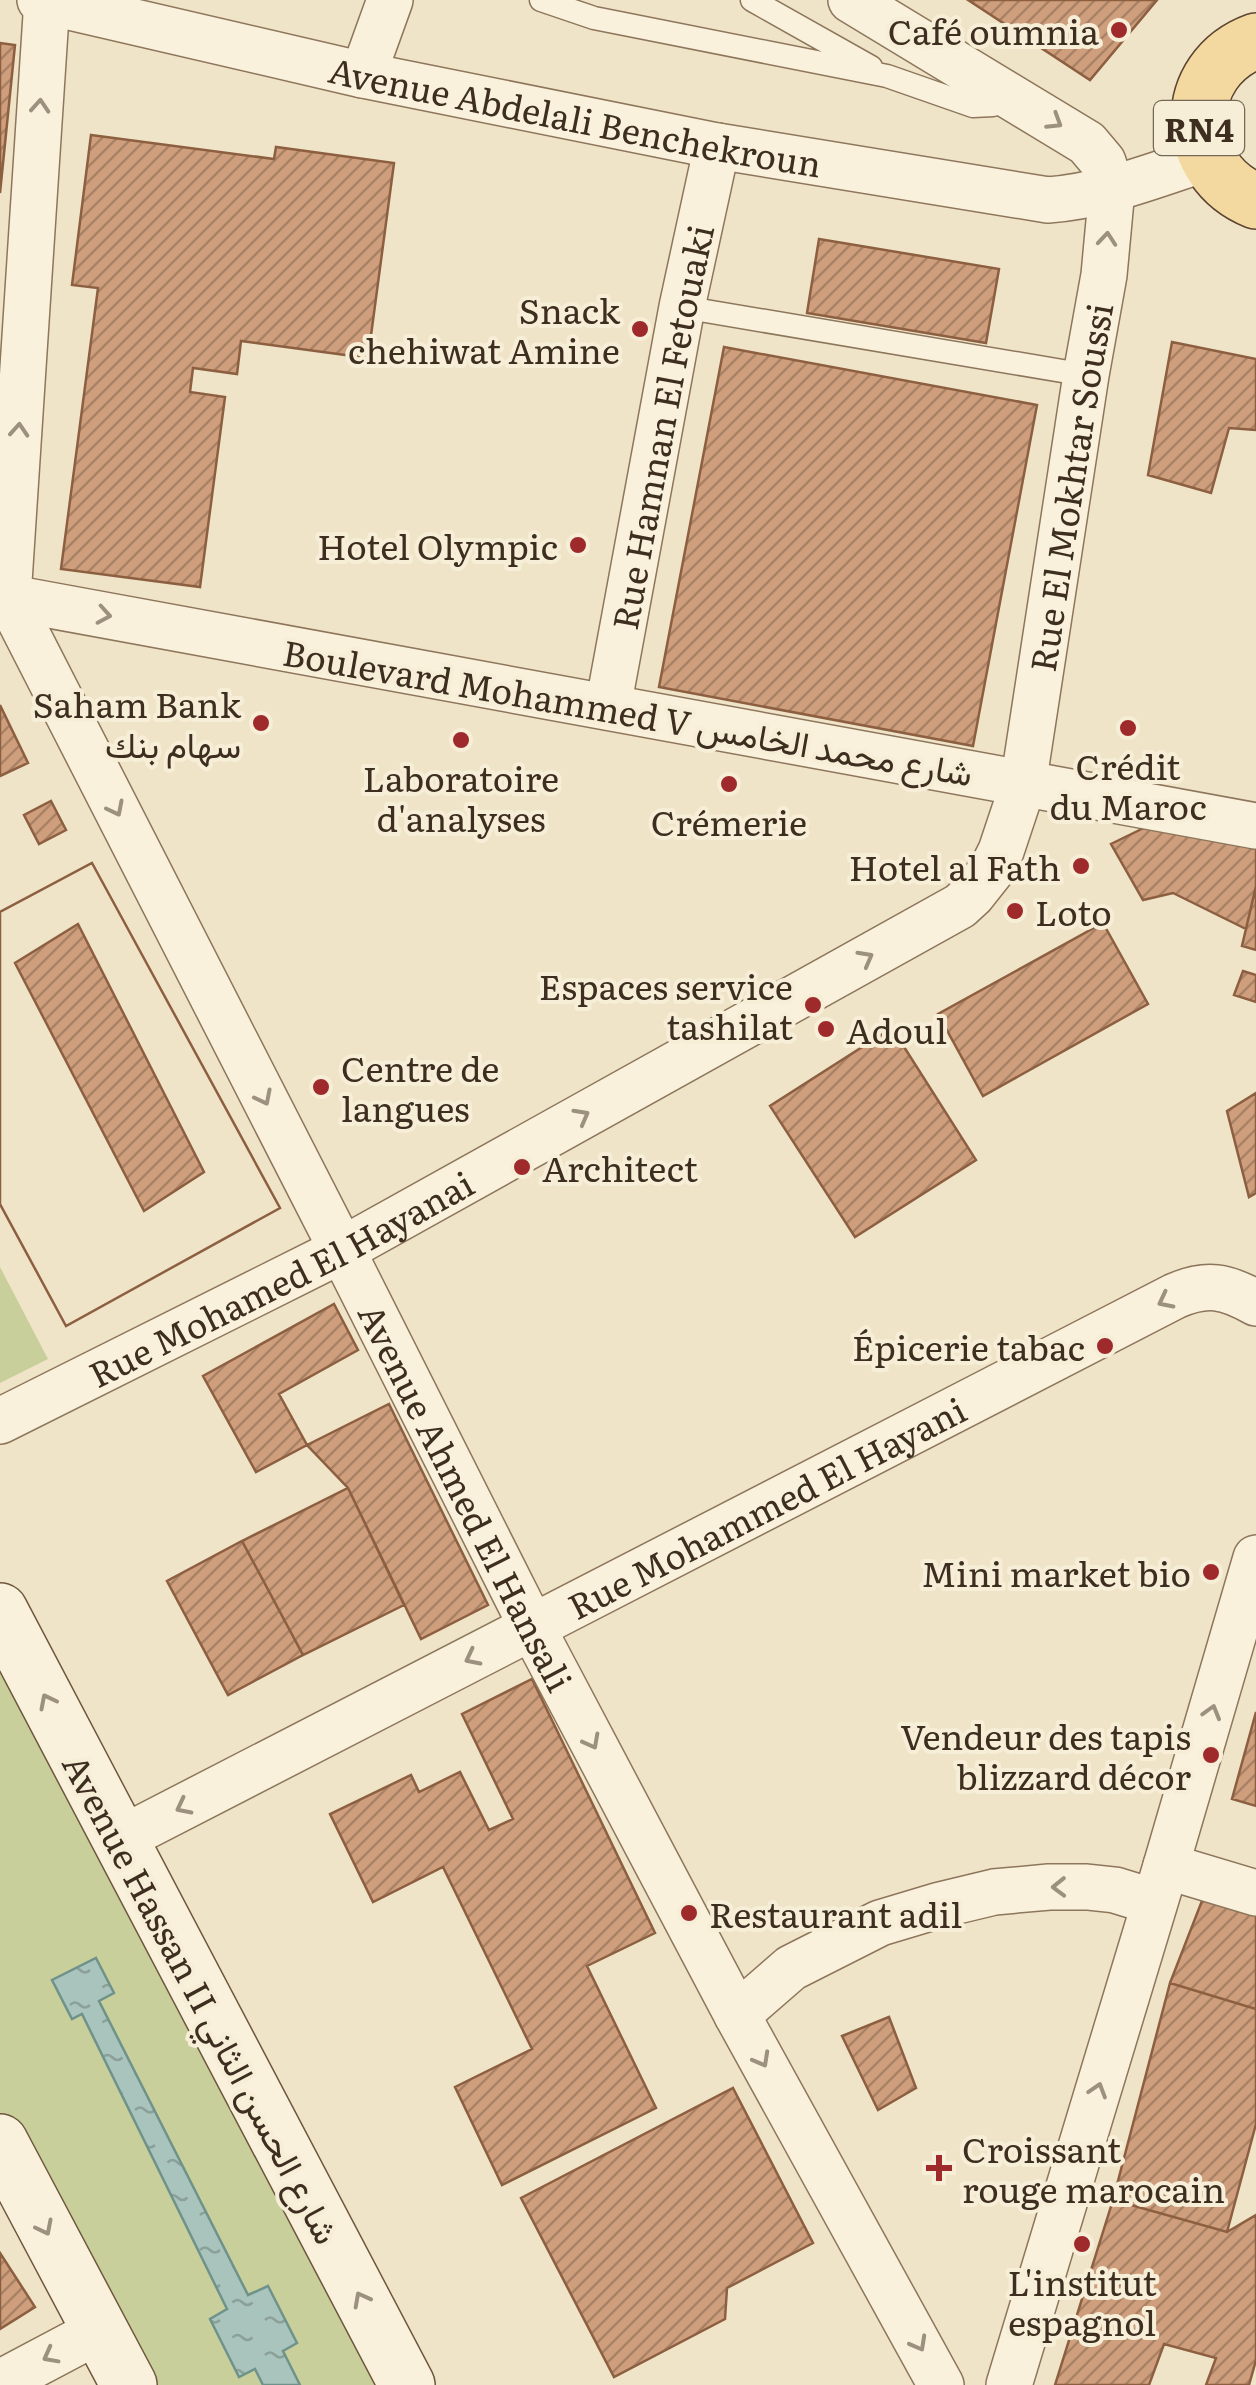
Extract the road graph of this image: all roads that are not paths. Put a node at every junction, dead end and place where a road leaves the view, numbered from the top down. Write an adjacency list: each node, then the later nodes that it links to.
1 (45, 0): 7 (street, Avenue Abdelali Benchekroun); 16 (street, one-way to 1)
2 (390, 0): 7 (street)
3 (541, 0): 8 (lane)
4 (752, 0): 8 (lane)
5 (851, 0): 9 (street)
6 (1251, 18): 11 (main road, RN4)
7 (364, 74): 10 (street, Avenue Abdelali Benchekroun)
8 (887, 76): 9 (lane)
9 (1009, 94): 12 (street, one-way to 12)
10 (716, 146): 12 (street, Avenue Abdelali Benchekroun); 14 (street, Rue Hamnan El Fetouaki)
11 (1206, 158): 12 (street, Avenue Abdelali Benchekroun); 13 (main road, RN4)
12 (1112, 189): 15 (street, Rue El Mokhtar Soussi, one-way to 12)
13 (1256, 201)
14 (682, 308): 15 (lane); 17 (street, Rue Hamnan El Fetouaki)
15 (1086, 375): 18 (street, Rue El Mokhtar Soussi)
16 (4, 597): 17 (street, Boulevard Mohammed V شارع محمد الخامس, one-way to 17); 20 (street, Avenue Ahmed El Hansali, one-way to 20)
17 (608, 707): 18 (street, Boulevard Mohammed V شارع محمد الخامس)
18 (1022, 785): 19 (street, Boulevard Mohammed V شارع محمد الخامس); 20 (street, Rue Mohamed El Hayanai, one-way to 18)
19 (1256, 826)
20 (342, 1250): 22 (street, Rue Mohamed El Hayanai); 25 (street, Avenue Ahmed El Hansali)
21 (1256, 1303): 25 (street, Rue Mohammed El Hayani, one-way to 25)
22 (0, 1421)
23 (1256, 1558): 27 (street, one-way to 23)
24 (0, 1611): 26 (main road, Avenue Hassan II شارع الحسن الثاني, one-way to 24)
25 (532, 1627): 26 (street, Rue Mohammed El Hayani, one-way to 26); 29 (street, Avenue Ahmed El Hansali, one-way to 29)
26 (119, 1840): 34 (main road, Avenue Hassan II شارع الحسن الثاني, one-way to 26)
27 (1160, 1884): 28 (street); 29 (street, one-way to 29); 36 (street, one-way to 27)
28 (1256, 1893)
29 (737, 2015): 35 (street, Avenue Ahmed El Hansali, one-way to 35)
30 (0, 2142): 31 (main road, one-way to 31)
31 (100, 2330): 32 (street, one-way to 32); 33 (main road)
32 (0, 2383)
33 (129, 2385)
34 (406, 2385)
35 (942, 2385)
36 (1009, 2385)

